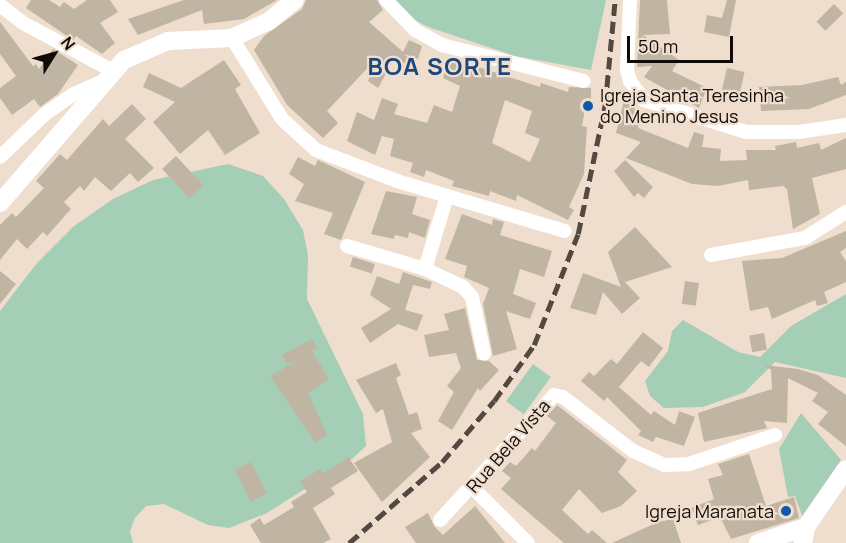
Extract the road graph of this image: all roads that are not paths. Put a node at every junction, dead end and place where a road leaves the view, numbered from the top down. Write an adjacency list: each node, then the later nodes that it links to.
1 (295, 0): 5 (street)
2 (386, 0): 7 (street)
3 (630, 0): 8 (street)
4 (0, 5): 6 (street)
5 (232, 38): 6 (street); 10 (street)
6 (109, 76): 9 (street); 11 (street)
7 (583, 81)
8 (846, 125)
9 (0, 157)
10 (447, 196): 13 (street); 16 (street)
11 (0, 203)
12 (846, 212): 15 (street)
13 (565, 231)
14 (347, 246): 16 (street)
15 (711, 255)
16 (425, 269): 17 (street)
17 (484, 354)
18 (775, 435): 20 (street, Rua Bela Vista)
19 (846, 469): 22 (street)
20 (472, 487): 21 (street, Rua Bela Vista); 23 (street)
21 (440, 520)
22 (804, 535): 24 (street)
23 (528, 543)
24 (758, 543)

